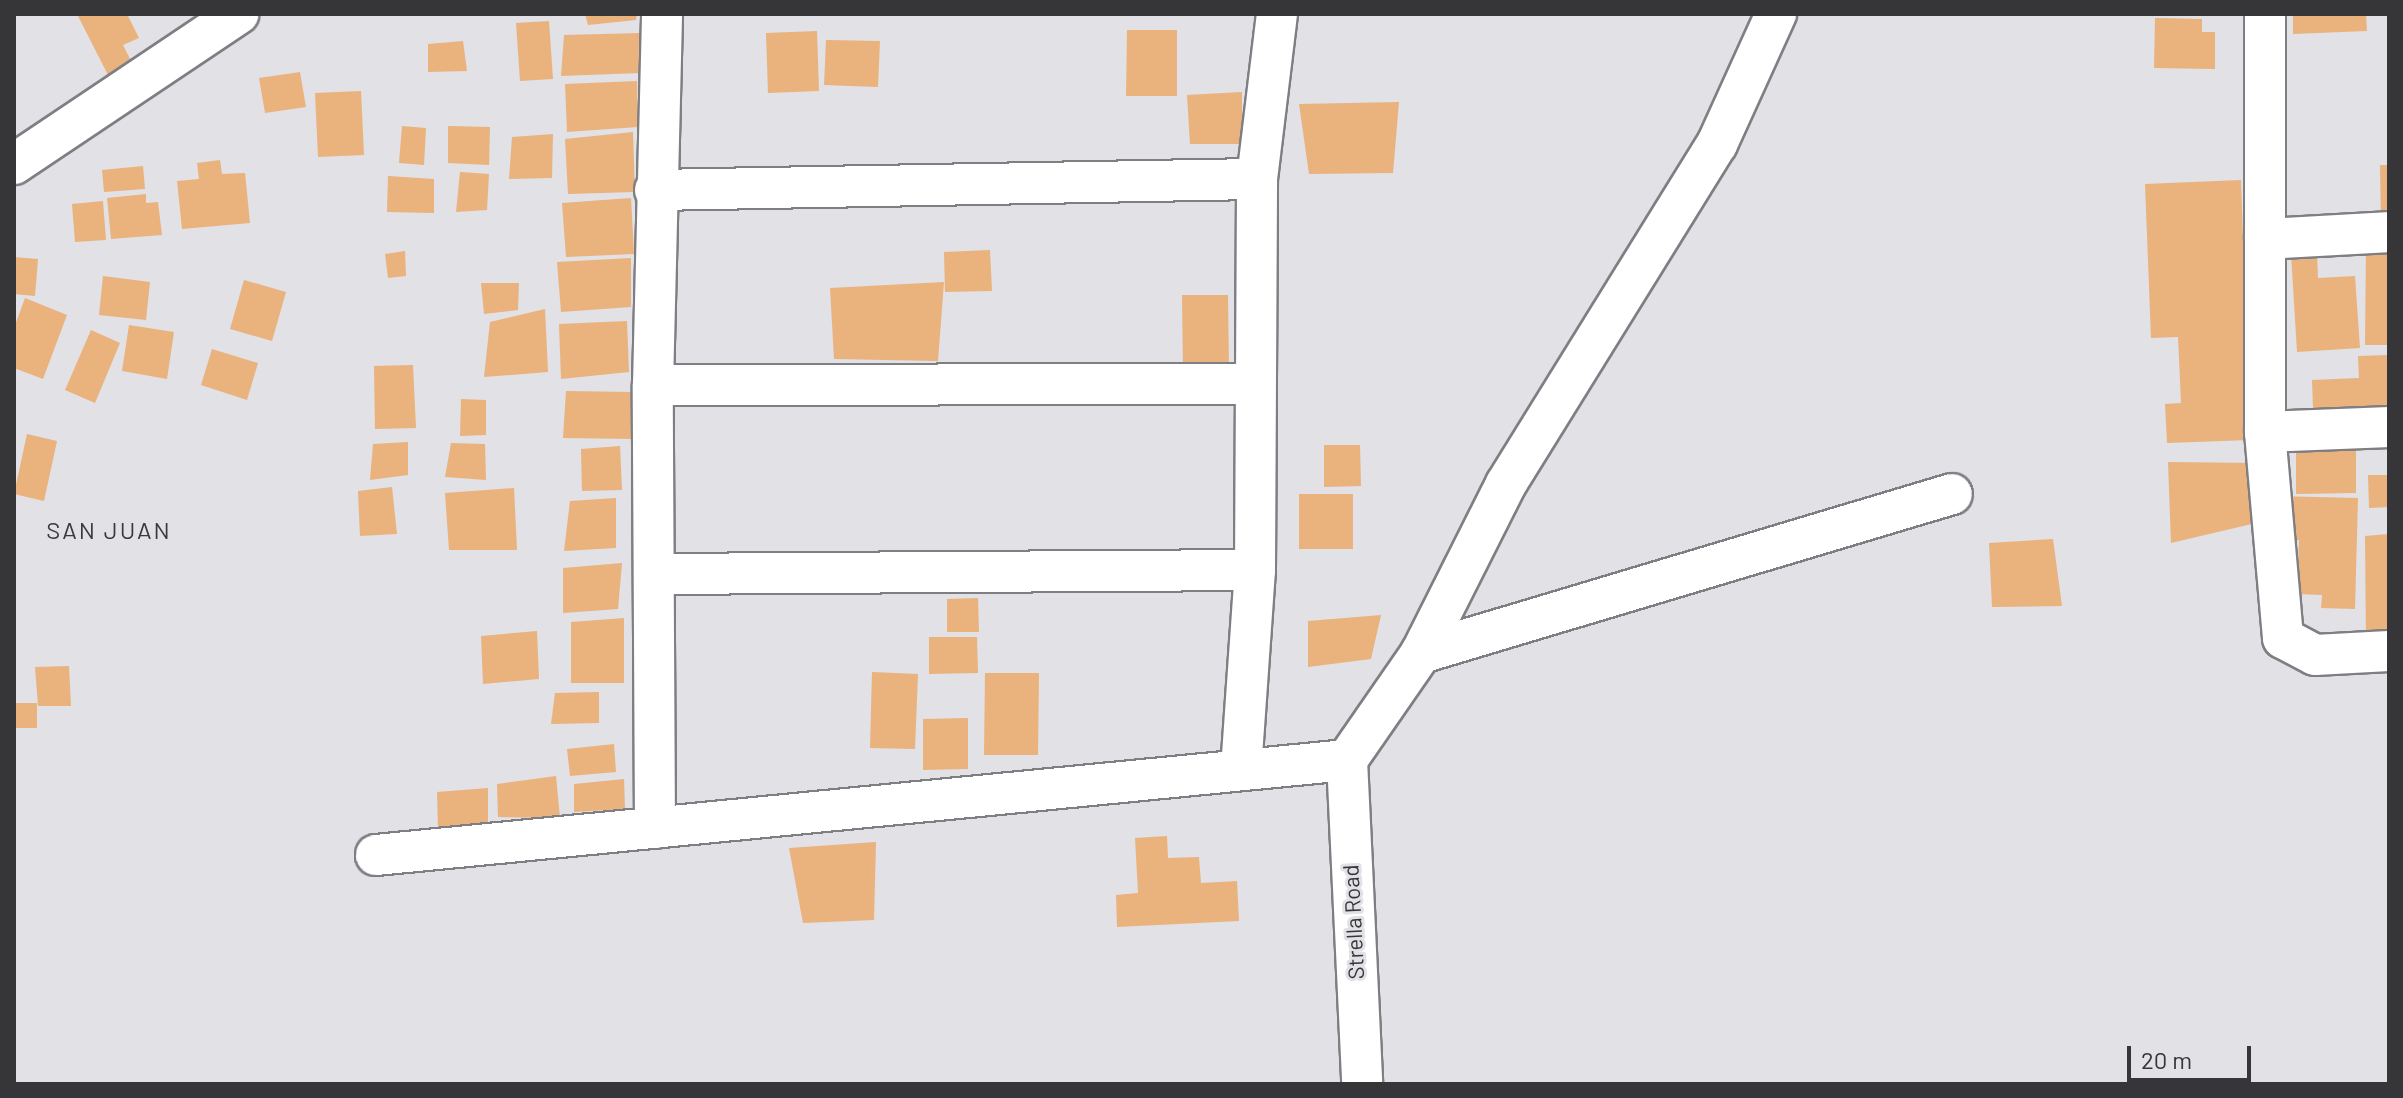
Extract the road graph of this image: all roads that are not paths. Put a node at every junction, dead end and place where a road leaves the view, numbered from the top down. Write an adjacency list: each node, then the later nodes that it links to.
1 (238, 14): 6 (street)
2 (662, 14): 8 (street)
3 (1277, 14): 7 (street)
4 (1776, 14): 19 (street)
5 (2265, 14): 10 (street)
6 (14, 164)
7 (1257, 179): 8 (street); 11 (street)
8 (655, 190): 12 (street)
9 (2389, 232): 10 (street)
10 (2265, 239): 14 (street)
11 (1255, 384): 12 (street); 16 (street)
12 (653, 385): 17 (street)
13 (2389, 427): 14 (street)
14 (2265, 432): 18 (street)
15 (1952, 494): 19 (street)
16 (1255, 570): 17 (street); 21 (street)
17 (655, 574): 22 (street)
18 (2389, 651)
19 (1421, 653): 20 (street)
20 (1347, 760): 21 (street); 24 (street, Strella Road)
21 (1241, 770): 22 (street)
22 (655, 828): 23 (street)
23 (376, 855)
24 (1362, 1084)

